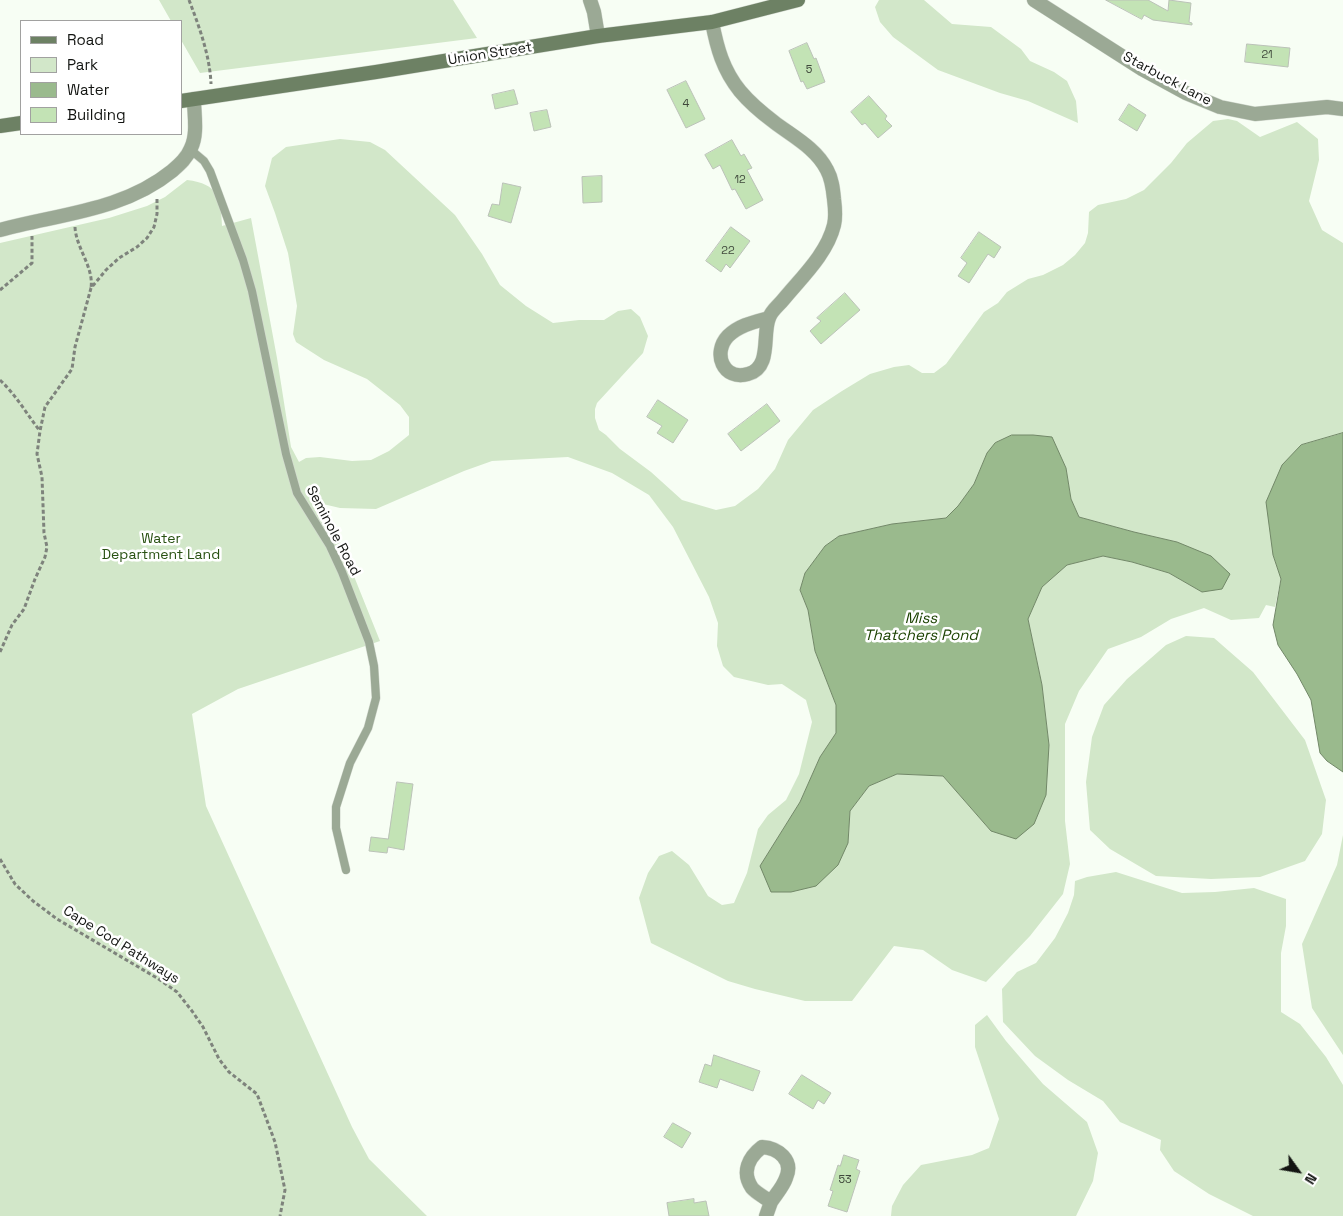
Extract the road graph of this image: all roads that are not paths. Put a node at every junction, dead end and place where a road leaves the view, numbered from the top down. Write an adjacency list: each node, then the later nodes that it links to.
1 (590, 0): 5 (street)
2 (798, 0): 4 (main road, Union Street)
3 (1034, 0): 7 (street, Starbuck Lane)
4 (712, 22): 5 (main road, Union Street); 12 (street)
5 (598, 36): 6 (main road, Union Street)
6 (188, 100): 10 (street)
7 (1343, 109)
8 (20, 123): 9 (main road)
9 (0, 126)
10 (191, 150): 11 (street); 13 (lane, Seminole Road)
11 (0, 230)
12 (769, 318)
13 (346, 870)
14 (771, 1202): 15 (street)
15 (766, 1216)

